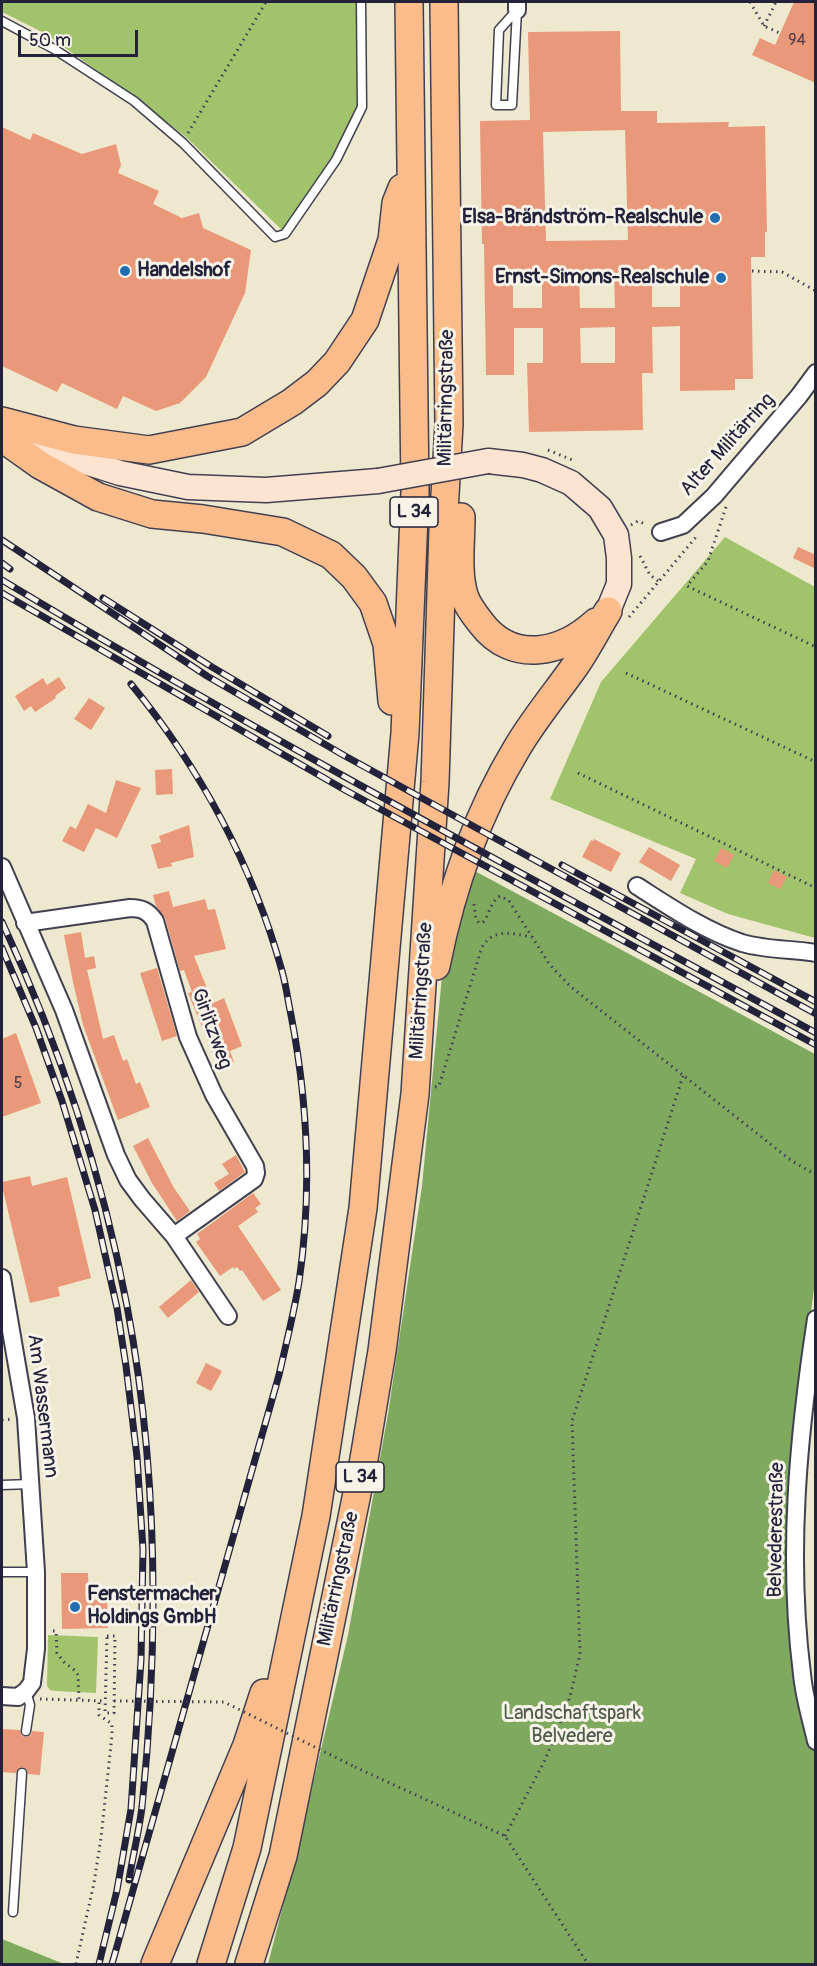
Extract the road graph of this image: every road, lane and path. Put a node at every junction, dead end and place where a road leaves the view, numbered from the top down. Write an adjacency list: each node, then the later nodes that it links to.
1 (266, 2): 11 (path)
2 (360, 2): 11 (lane)
3 (409, 2): 12 (highway, Militärringstraße / L 34)
4 (444, 2): 17 (highway, Militärringstraße / L 34)
5 (750, 2): 9 (path)
6 (776, 2): 9 (path)
7 (517, 6): 7 (lane)
8 (2, 21): 11 (lane)
9 (764, 26): 10 (path)
10 (782, 34)
11 (183, 142)
12 (412, 162): 16 (highway, L 34); 28 (highway, Militärringstraße / L 34)
13 (752, 271): 14 (path)
14 (816, 291)
15 (816, 373): 20 (street, Alter Militärring)
16 (2, 421)
17 (449, 424): 23 (highway, L 34); 37 (highway, Militärringstraße / L 34)
18 (2, 428): 23 (main road, L 34, bridge)
19 (2, 438): 28 (highway, L 34)
20 (714, 496): 21 (street, Alter Militärring); 24 (path)
21 (662, 532)
22 (696, 536): 23 (path)
23 (618, 614): 37 (highway, L 34)
24 (816, 647)
25 (626, 673): 26 (path)
26 (816, 762)
27 (578, 773): 31 (path)
28 (393, 862): 48 (highway, Militärringstraße / L 34)
29 (2, 867): 33 (street)
30 (637, 886): 35 (street)
31 (816, 888)
32 (474, 904): 34 (path)
33 (25, 923): 39 (street); 39 (street, Girlitzweg)
34 (532, 937): 36 (path); 37 (path)
35 (816, 953)
36 (683, 1075): 38 (path); 59 (path)
37 (415, 1094): 60 (highway, Militärringstraße / L 34)
38 (816, 1175)
39 (174, 1236): 41 (street)
40 (2, 1278): 44 (street, Am Wassermann)
41 (228, 1316)
42 (816, 1319): 43 (street, Belvederestraße)
43 (813, 1356): 57 (street, Belvederestraße)
44 (31, 1484): 45 (lane); 47 (street, Am Wassermann)
45 (2, 1485)
46 (2, 1572): 47 (lane)
47 (36, 1572): 50 (street, Am Wassermann)
48 (293, 1626): 63 (highway, L 34); 64 (highway, Militärringstraße / L 34)
49 (56, 1636): 52 (path)
50 (26, 1691): 51 (street); 52 (path); 56 (lane)
51 (2, 1696)
52 (79, 1700): 53 (path)
53 (99, 1701): 54 (path); 62 (path)
54 (106, 1701): 55 (path); 55 (path)
55 (114, 1701): 59 (path, bridge)
56 (27, 1731)
57 (816, 1741)
58 (22, 1773): 61 (lane)
59 (505, 1836): 67 (path)
60 (283, 1856): 65 (highway, Militärringstraße / L 34); 66 (highway, L 34)
61 (13, 1912)
62 (76, 1965)
63 (155, 1965)
64 (211, 1965)
65 (249, 1965)
66 (259, 1965)
67 (588, 1965)

